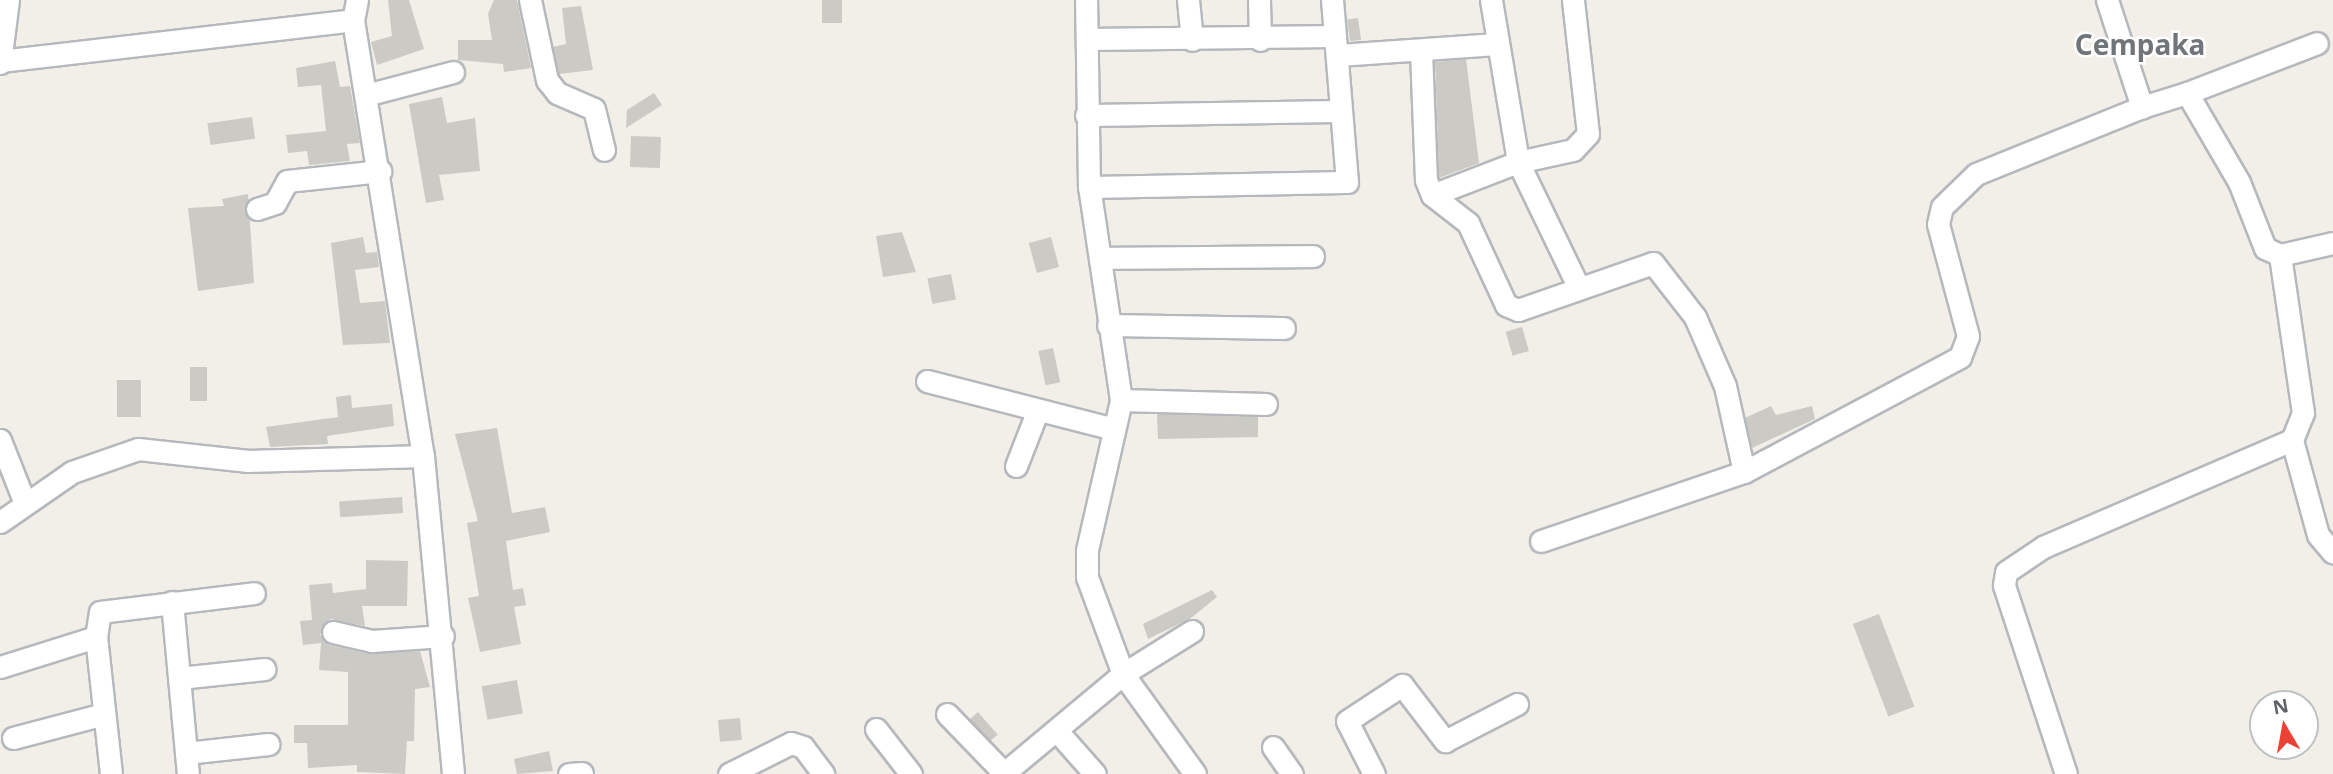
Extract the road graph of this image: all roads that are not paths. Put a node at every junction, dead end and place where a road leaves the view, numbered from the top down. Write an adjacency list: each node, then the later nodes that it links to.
1 (8, 0): 18 (street)
2 (530, 0): 25 (street)
3 (1086, 0): 11 (street)
4 (1188, 0): 12 (street)
5 (1259, 0): 13 (street)
6 (1332, 0): 16 (street)
7 (1491, 0): 15 (street)
8 (1573, 0): 26 (street)
9 (2107, 0): 22 (street)
10 (355, 10): 18 (street); 21 (street)
11 (1087, 39): 12 (street); 24 (street)
12 (1192, 40): 13 (street)
13 (1260, 40): 16 (street)
14 (2316, 43): 20 (street)
15 (1497, 44): 17 (street); 26 (street)
16 (1336, 45): 17 (street); 23 (street)
17 (1421, 51): 29 (street)
18 (0, 62)
19 (453, 72): 21 (street)
20 (2188, 93): 22 (street); 32 (street)
21 (366, 94): 27 (street)
22 (2141, 107): 47 (street)
23 (1341, 111): 24 (street); 28 (street)
24 (1086, 115): 28 (street)
25 (604, 150)
26 (1518, 162): 29 (street); 35 (street)
27 (380, 171): 30 (street); 45 (street)
28 (1089, 187): 34 (street)
29 (1432, 195): 35 (street)
30 (257, 209)
31 (2333, 243): 32 (street)
32 (2280, 255): 44 (street)
33 (1312, 256): 34 (street)
34 (1101, 258): 36 (street)
35 (1579, 288): 47 (street)
36 (1108, 325): 37 (street); 39 (street)
37 (1284, 328)
38 (927, 380): 41 (street)
39 (1121, 400): 40 (street); 42 (street)
40 (1266, 404)
41 (1037, 412): 42 (street); 46 (street)
42 (1115, 429): 60 (street)
43 (0, 440): 48 (street)
44 (2292, 440): 51 (street); 82 (street)
45 (423, 456): 48 (street); 56 (street)
46 (1016, 466)
47 (1744, 472): 50 (street)
48 (24, 501): 49 (street)
49 (0, 523)
50 (1541, 541)
51 (2333, 553)
52 (254, 593): 53 (street)
53 (172, 602): 57 (street); 61 (street)
54 (1192, 631): 60 (street)
55 (333, 632): 56 (street)
56 (443, 636): 73 (street)
57 (96, 637): 58 (street); 63 (street)
58 (0, 667)
59 (265, 669): 61 (street)
60 (1124, 674): 66 (street); 79 (street)
61 (179, 678): 70 (street)
62 (1517, 704): 81 (street)
63 (104, 714): 67 (street); 71 (street)
64 (947, 714): 77 (street)
65 (876, 729): 76 (street)
66 (1057, 731): 77 (street); 78 (street)
67 (13, 738)
68 (269, 744): 70 (street)
69 (1273, 747): 80 (street)
70 (186, 752): 72 (street)
71 (111, 774)
72 (188, 774)
73 (453, 774)
74 (729, 774): 75 (street)
75 (823, 774)
76 (911, 774)
77 (1004, 774)
78 (1094, 774)
79 (1195, 774)
80 (1292, 774)
81 (1374, 774)
82 (2066, 774)

